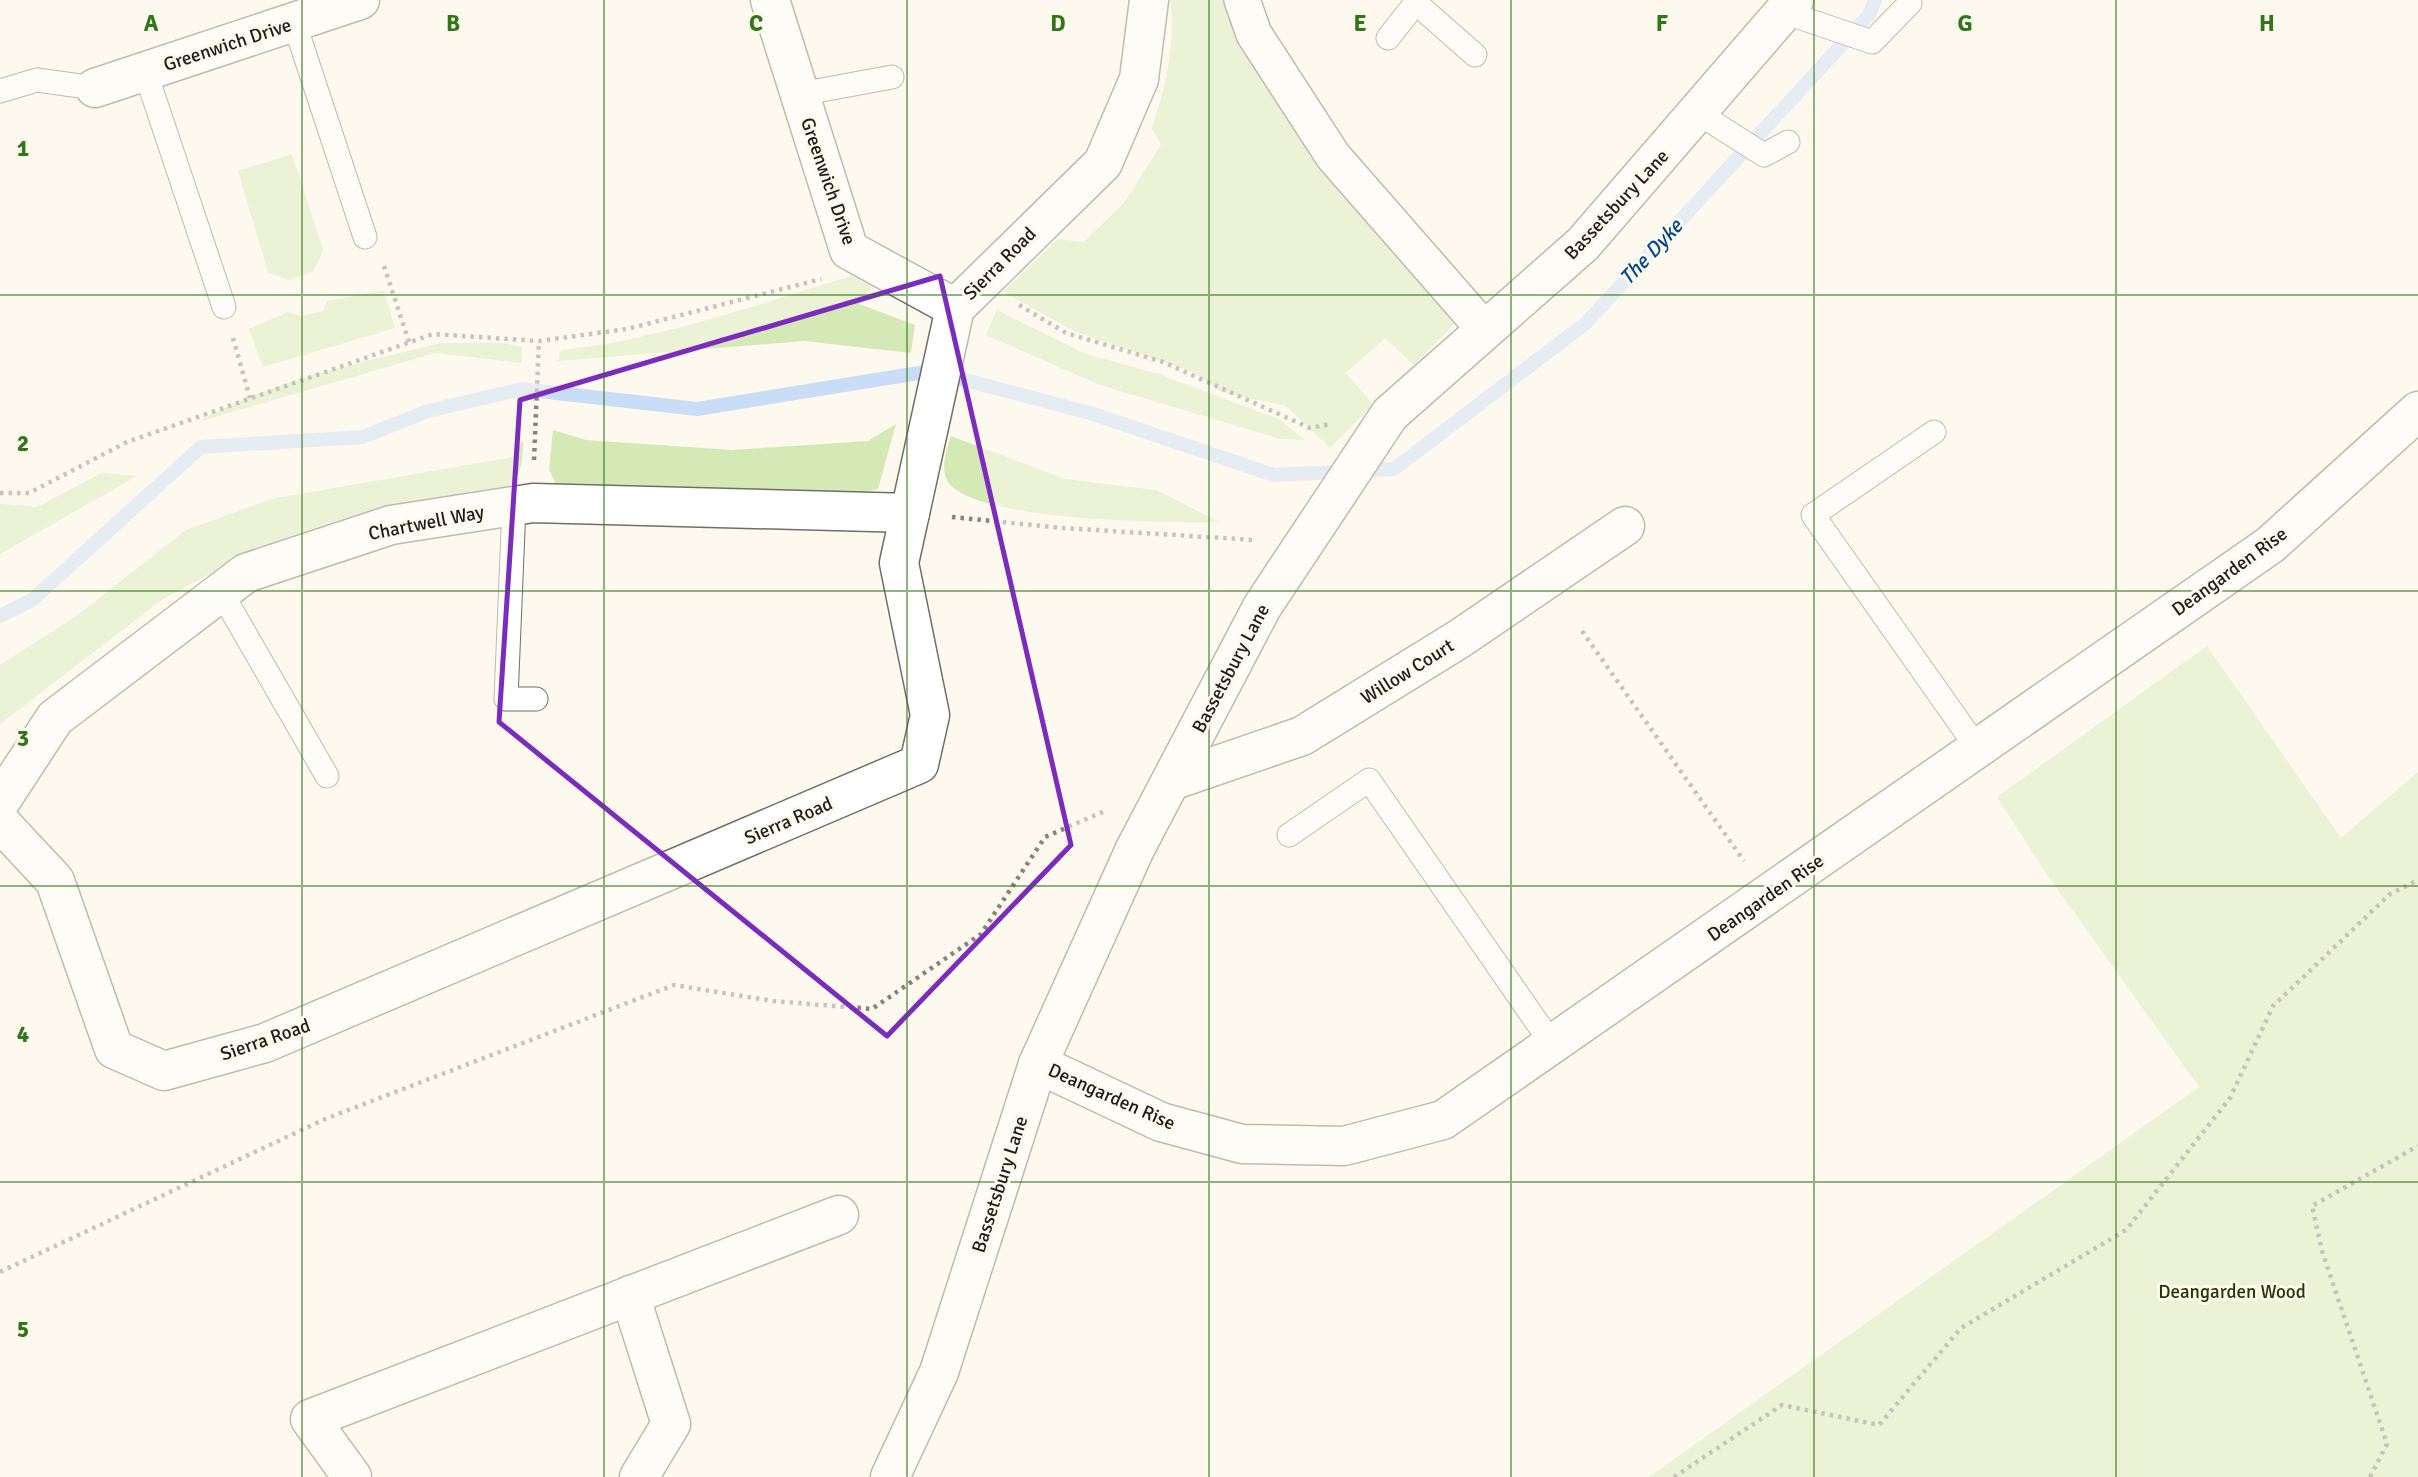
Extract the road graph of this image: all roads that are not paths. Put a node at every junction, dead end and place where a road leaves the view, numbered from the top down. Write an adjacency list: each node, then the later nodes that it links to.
1 (360, 0): 8 (street, Greenwich Drive)
2 (770, 0): 15 (street, Greenwich Drive)
3 (1149, 0): 20 (street, Sierra Road)
4 (1242, 0): 21 (street)
5 (1417, 2): 9 (lane); 10 (lane)
6 (1910, 3): 7 (lane)
7 (1797, 11): 16 (street, Bassetsbury Lane)
8 (294, 22): 11 (street, Greenwich Drive); 18 (lane)
9 (1388, 38)
10 (1475, 55)
11 (145, 71): 13 (street, Greenwich Drive); 19 (lane)
12 (892, 77): 15 (lane)
13 (95, 88): 14 (lane)
14 (0, 91)
15 (800, 94): 20 (street, Greenwich Drive)
16 (1698, 113): 17 (lane); 21 (street, Bassetsbury Lane)
17 (1788, 142)
18 (365, 237)
19 (224, 307)
20 (961, 309): 25 (street, Sierra Road)
21 (1485, 330): 31 (street, Bassetsbury Lane)
22 (2418, 411): 29 (street, Deangarden Rise)
23 (1934, 432): 29 (lane)
24 (514, 506): 25 (street, Chartwell Way); 27 (street, Chartwell Way); 28 (lane)
25 (909, 513): 33 (street, Sierra Road)
26 (1625, 526): 31 (street, Willow Court)
27 (221, 592): 30 (lane); 32 (street, Chartwell Way)
28 (536, 699)
29 (1978, 749): 35 (street, Deangarden Rise)
30 (327, 776)
31 (1171, 781): 36 (street, Bassetsbury Lane)
32 (0, 802)
33 (0, 822)
34 (1289, 835): 35 (lane)
35 (1552, 1044): 36 (street, Deangarden Rise)
36 (1038, 1064): 41 (street, Bassetsbury Lane)
37 (839, 1215): 38 (street)
38 (631, 1295): 39 (street); 40 (street)
39 (352, 1477)
40 (639, 1477)
41 (890, 1477)

